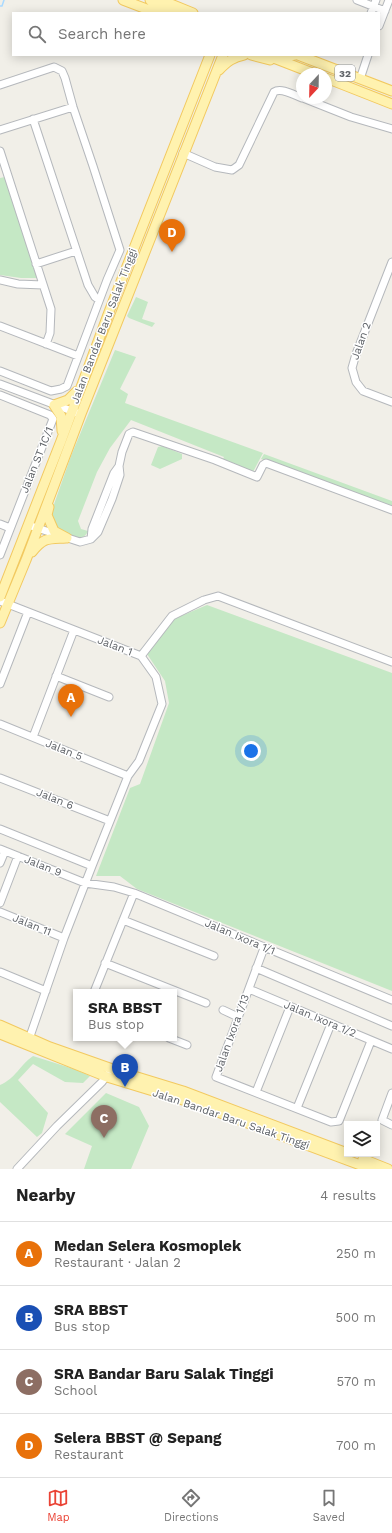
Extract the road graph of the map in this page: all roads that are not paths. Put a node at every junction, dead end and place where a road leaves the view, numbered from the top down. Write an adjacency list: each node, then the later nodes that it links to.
1 (123, 0): 8 (main road)
2 (150, 0): 9 (main road)
3 (161, 0): 10 (main road)
4 (357, 0): 6 (street)
5 (389, 0): 7 (street)
6 (374, 6): 7 (street)
7 (385, 11): 11 (street)
8 (155, 12)
9 (173, 12)
10 (191, 12)
11 (380, 24)
12 (206, 56): 21 (main road)
13 (210, 56): 21 (main road, Jalan Bandar Baru Salak Tinggi)
14 (223, 56): 23 (main road, Jalan Bandar Baru Salak Tinggi)
15 (237, 56): 23 (main road)
16 (255, 56): 20 (main road)
17 (269, 56): 20 (main road)
18 (300, 56): 24 (main road, 32)
19 (368, 56): 24 (street)
20 (289, 64): 22 (main road)
21 (206, 66): 32 (main road, Jalan Bandar Baru Salak Tinggi)
22 (299, 68)
23 (216, 74): 33 (main road, Jalan Bandar Baru Salak Tinggi)
24 (360, 79): 27 (main road, 32)
25 (332, 80): 30 (main road, 32)
26 (0, 85): 31 (street)
27 (392, 91)
28 (296, 95): 38 (street)
29 (319, 104): 35 (street)
30 (392, 104)
31 (73, 107): 34 (street); 45 (street)
32 (188, 110): 33 (main road); 51 (main road, Jalan Bandar Baru Salak Tinggi)
33 (199, 115): 38 (main road, Jalan Bandar Baru Salak Tinggi)
34 (33, 119): 36 (street); 40 (street)
35 (392, 129)
36 (0, 130)
37 (0, 151): 39 (street)
38 (183, 153): 56 (main road, Jalan Bandar Baru Salak Tinggi)
39 (3, 172): 42 (street)
40 (76, 251): 42 (street); 45 (street)
41 (392, 262): 53 (street, Jalan 2)
42 (36, 264): 44 (street)
43 (0, 280): 44 (street)
44 (43, 285): 47 (street)
45 (99, 300): 48 (street)
46 (0, 326): 47 (street)
47 (46, 344): 48 (street)
48 (78, 356): 49 (street)
49 (0, 371)
50 (0, 384): 54 (street)
51 (82, 384): 54 (main road); 55 (main road, Jalan Bandar Baru Salak Tinggi)
52 (0, 396): 62 (street, Jalan ST 1C/1)
53 (392, 402)
54 (54, 405): 55 (street); 57 (main road)
55 (71, 411): 56 (street); 57 (main road, Jalan Bandar Baru Salak Tinggi)
56 (81, 414): 58 (main road, Jalan Bandar Baru Salak Tinggi)
57 (61, 441): 61 (main road, Jalan Bandar Baru Salak Tinggi)
58 (59, 473): 63 (main road, Jalan Bandar Baru Salak Tinggi); 64 (main road)
59 (392, 510): 64 (street)
60 (0, 524): 62 (street)
61 (28, 525): 63 (street); 67 (main road, Jalan Bandar Baru Salak Tinggi)
62 (10, 528): 65 (street, Jalan ST 1C/1)
63 (38, 528): 64 (street); 66 (main road, Jalan Bandar Baru Salak Tinggi)
64 (67, 538): 66 (main road)
65 (0, 555)
66 (26, 560): 68 (main road, Jalan Bandar Baru Salak Tinggi)
67 (0, 597)
68 (4, 603): 69 (street, Jalan 1); 70 (main road, Jalan Bandar Baru Salak Tinggi)
69 (28, 612): 71 (street, Jalan 1); 75 (street)
70 (0, 623)
71 (74, 630): 72 (street, Jalan 1); 74 (street)
72 (140, 656): 73 (street); 79 (street, Jalan 1)
73 (392, 662)
74 (56, 676): 76 (street); 78 (street)
75 (0, 684)
76 (109, 697)
77 (0, 724): 78 (street, Jalan 5)
78 (33, 738): 79 (street, Jalan 5)
79 (128, 776): 81 (street)
80 (0, 778): 81 (street, Jalan 6)
81 (110, 821): 86 (street)
82 (0, 829): 86 (street)
83 (2, 850): 84 (street, Jalan 9); 85 (street)
84 (18, 856): 87 (street, Jalan 9); 89 (street)
85 (0, 863)
86 (92, 866): 87 (street)
87 (85, 883): 88 (street, Jalan Ixora 1/1); 92 (street)
88 (134, 893): 91 (street); 93 (street, Jalan Ixora 1/1)
89 (0, 903)
90 (0, 912): 92 (street, Jalan 11)
91 (123, 920): 94 (street); 95 (street)
92 (64, 938): 101 (street)
93 (264, 948): 96 (street, Jalan Ixora 1/13); 103 (street, Jalan Ixora 1/1)
94 (214, 956)
95 (105, 963): 98 (street); 99 (street)
96 (256, 968): 100 (street, Jalan Ixora 1/13); 110 (street)
97 (0, 972): 101 (street)
98 (95, 989)
99 (171, 989)
100 (249, 989): 105 (street, Jalan Ixora 1/2); 107 (street, Jalan Ixora 1/13)
101 (46, 991): 114 (street)
102 (177, 992): 104 (street)
103 (392, 1000)
104 (206, 1003)
105 (290, 1007): 108 (street, Jalan Ixora 1/2); 118 (street)
106 (222, 1010): 107 (street)
107 (238, 1017): 118 (street, Jalan Ixora 1/13)
108 (331, 1024): 112 (street, Jalan Ixora 1/2); 120 (street)
109 (0, 1025): 114 (main road, Jalan Bandar Baru Salak Tinggi)
110 (392, 1026)
111 (0, 1034): 114 (main road, Jalan Bandar Baru Salak Tinggi)
112 (371, 1040): 116 (street, Jalan Ixora 1/2); 120 (street)
113 (177, 1041): 115 (street)
114 (28, 1042): 117 (main road, Jalan Bandar Baru Salak Tinggi)
115 (187, 1045)
116 (392, 1049)
117 (108, 1072): 122 (main road, Jalan Bandar Baru Salak Tinggi); 124 (street); 125 (main road, Jalan Bandar Baru Salak Tinggi)
118 (256, 1092): 120 (street)
119 (392, 1093): 121 (street)
120 (297, 1108)
121 (392, 1125)
122 (344, 1152)
123 (356, 1157): 126 (main road, Jalan Bandar Baru Salak Tinggi)
124 (17, 1169)
125 (371, 1169)
126 (388, 1169)

